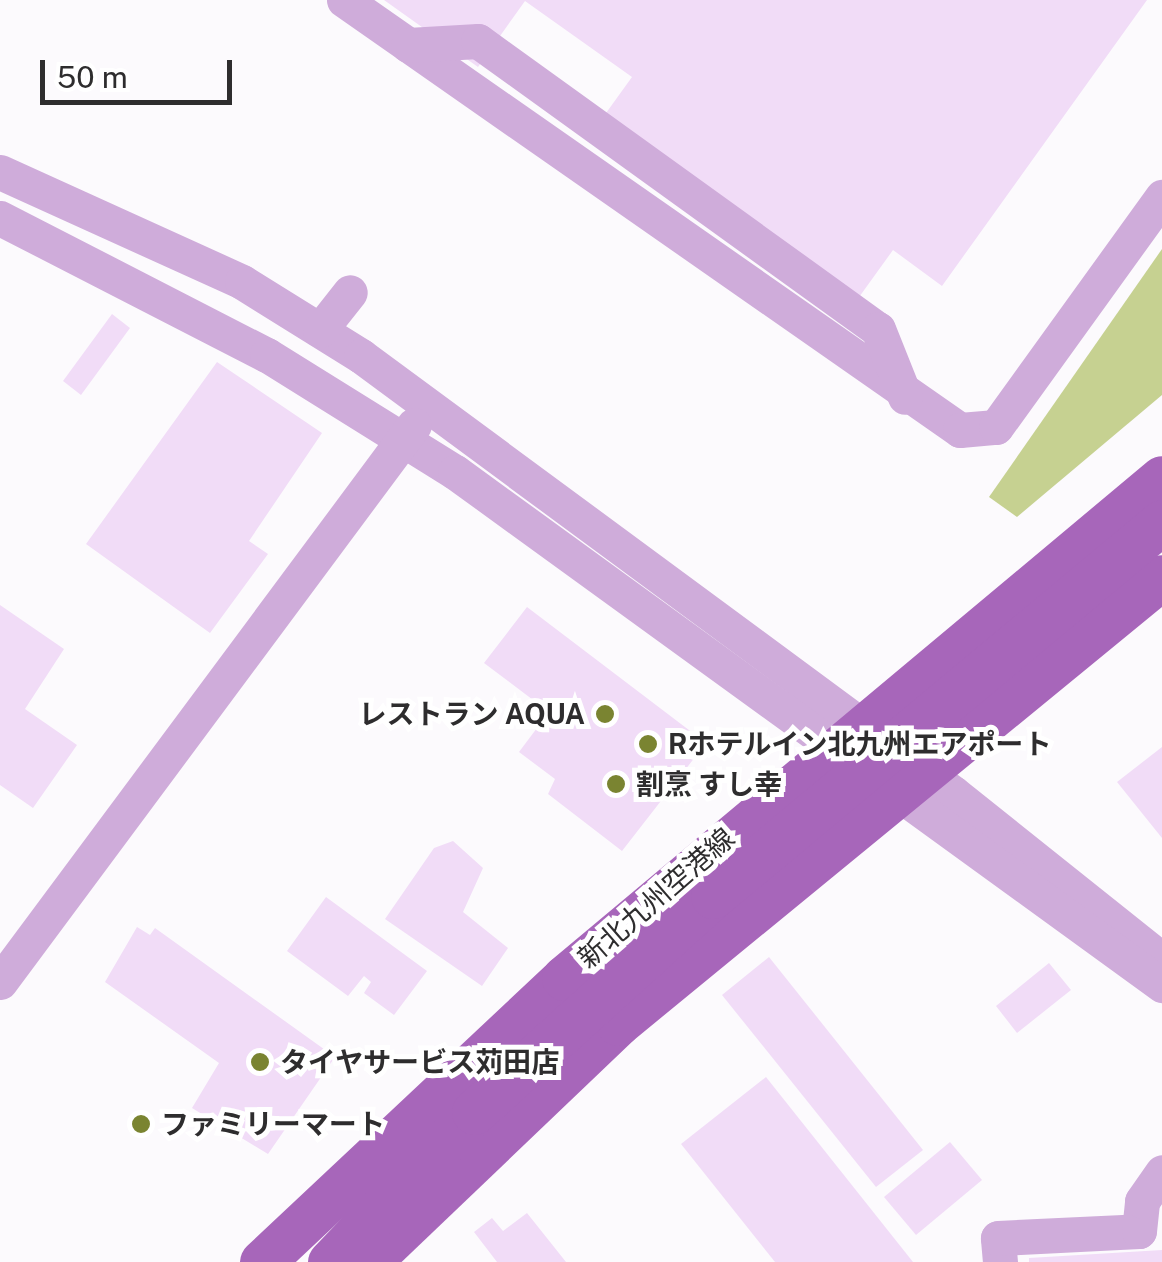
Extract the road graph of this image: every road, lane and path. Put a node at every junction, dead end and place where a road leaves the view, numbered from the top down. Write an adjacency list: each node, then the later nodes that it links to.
1 (344, 0): 3 (street)
2 (0, 172): 6 (street)
3 (1162, 197)
4 (0, 218): 8 (street)
5 (350, 292): 6 (street)
6 (320, 330): 7 (street)
7 (424, 409): 8 (street); 12 (street)
8 (402, 441): 12 (street); 15 (street)
9 (1162, 478): 12 (main road, 新北九州空港線)
10 (1162, 522): 20 (main road, 新北九州空港線, bridge)
11 (1162, 577): 13 (main road)
12 (846, 737): 13 (street); 19 (main road, 新北九州空港線)
13 (909, 783): 14 (street); 16 (street); 21 (main road)
14 (1162, 960)
15 (0, 982)
16 (1162, 985)
17 (1162, 1172): 18 (street)
18 (1151, 1231): 22 (street)
19 (262, 1262)
20 (330, 1262)
21 (368, 1262)
22 (1000, 1262)

